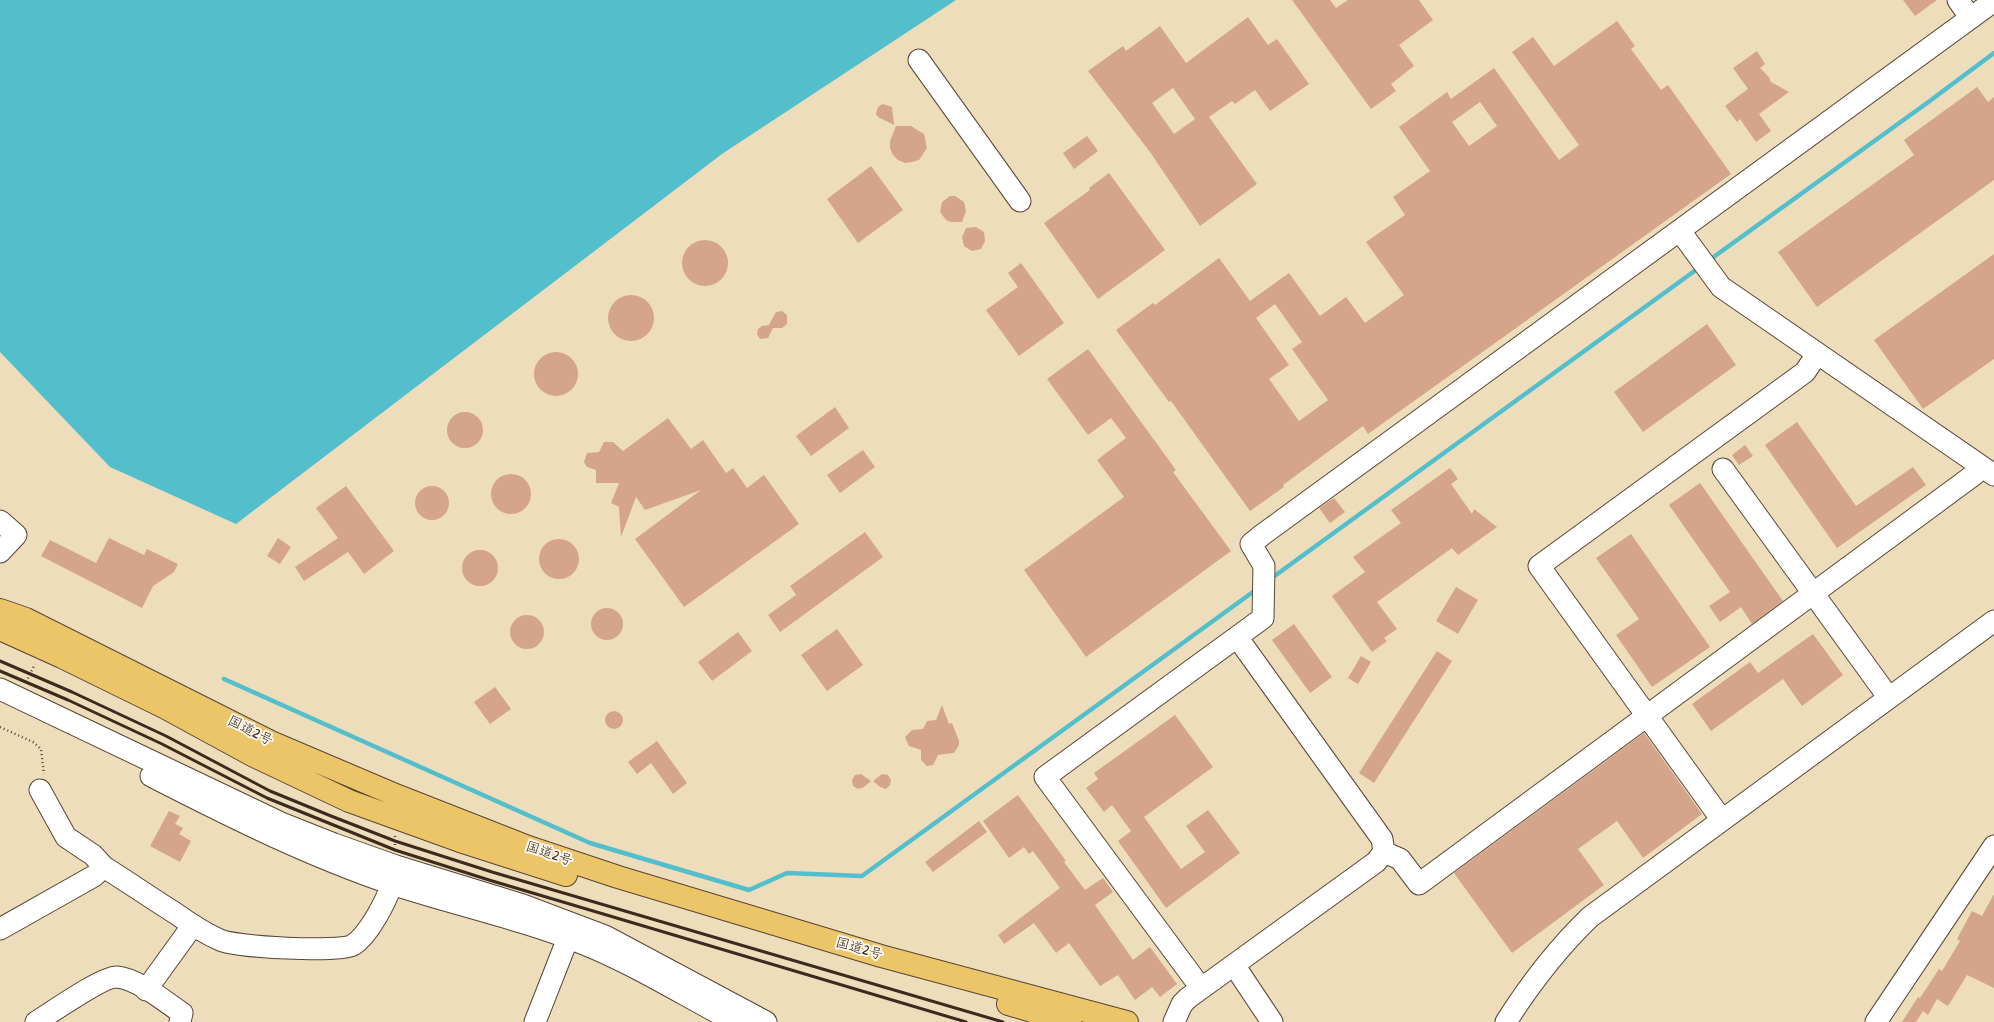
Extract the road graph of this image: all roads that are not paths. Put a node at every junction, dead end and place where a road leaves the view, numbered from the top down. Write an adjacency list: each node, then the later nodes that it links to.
1 (1958, 0): 3 (street)
2 (1994, 1): 3 (street)
3 (1970, 17): 6 (street)
4 (919, 60): 5 (street)
5 (1020, 200)
6 (1680, 231): 7 (street); 16 (street)
7 (1817, 354): 9 (street); 19 (street)
8 (1723, 469): 12 (street)
9 (1987, 471): 12 (street)
10 (0, 521): 11 (street)
11 (0, 552)
12 (1812, 593): 18 (street); 19 (street)
13 (0, 610): 38 (highway, 国道2号)
14 (1994, 621): 18 (street)
15 (0, 629): 37 (highway, 国道2号)
16 (1237, 638): 23 (street); 30 (street)
17 (6, 697): 25 (street); 36 (street)
18 (1889, 698): 21 (street)
19 (1647, 716): 21 (street); 23 (street)
20 (40, 790): 24 (street)
21 (1722, 820): 41 (street)
22 (1994, 846): 42 (street)
23 (1384, 852): 29 (street)
24 (104, 867): 26 (street); 27 (street)
25 (392, 884): 26 (street); 28 (street)
26 (193, 925): 31 (street)
27 (0, 928)
28 (568, 938): 34 (street); 35 (street)
29 (1234, 965): 30 (street); 40 (street)
30 (1201, 988): 39 (street)
31 (146, 990): 32 (street); 33 (street)
32 (36, 1022)
33 (180, 1022)
34 (535, 1022)
35 (735, 1022)
36 (766, 1022)
37 (1070, 1022)
38 (1127, 1022)
39 (1174, 1022)
40 (1272, 1022)
41 (1506, 1022)
42 (1876, 1022)

